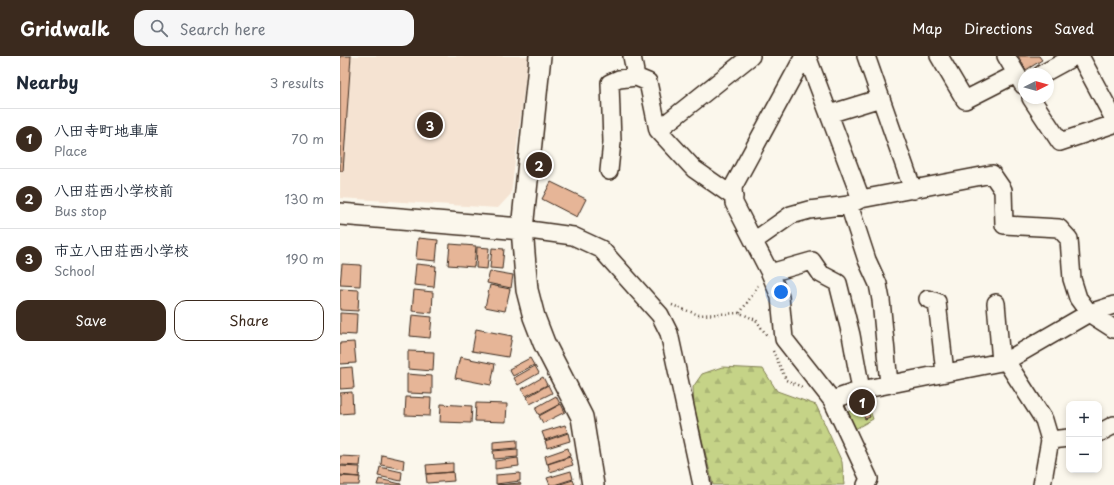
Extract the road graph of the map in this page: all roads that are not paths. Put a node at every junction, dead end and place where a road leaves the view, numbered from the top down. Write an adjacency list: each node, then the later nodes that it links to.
1 (540, 56): 26 (street)
2 (632, 56): 13 (street)
3 (750, 56): 20 (street)
4 (804, 56): 23 (street)
5 (807, 56): 17 (street)
6 (866, 56): 15 (street)
7 (938, 56): 14 (street)
8 (1006, 56): 12 (street)
9 (1075, 56): 11 (street)
10 (1080, 56): 18 (street)
11 (1053, 68)
12 (1018, 76)
13 (636, 77): 20 (street); 21 (street)
14 (1018, 87)
15 (881, 98): 17 (street); 22 (street)
16 (1036, 104): 19 (street)
17 (829, 114): 24 (street)
18 (1114, 119)
19 (1114, 124)
20 (658, 130): 23 (street)
21 (609, 171)
22 (913, 190): 24 (street); 32 (street)
23 (734, 197): 27 (street)
24 (855, 202): 27 (street); 36 (street)
25 (340, 214): 26 (street)
26 (522, 229): 43 (street); 44 (street)
27 (754, 242): 28 (street)
28 (770, 272): 37 (street); 38 (street)
29 (928, 299): 35 (street)
30 (996, 303): 34 (street)
31 (1114, 305): 32 (street)
32 (1089, 313): 33 (street); 34 (street)
33 (1114, 330)
34 (1004, 362): 35 (street); 42 (street)
35 (945, 373): 36 (street)
36 (890, 384): 37 (street)
37 (861, 390): 38 (street)
38 (829, 396): 45 (street)
39 (1114, 425): 40 (street)
40 (1102, 431)
41 (1066, 438): 42 (street)
42 (1050, 440): 46 (street)
43 (593, 485)
44 (702, 485)
45 (866, 485)
46 (1042, 485)

